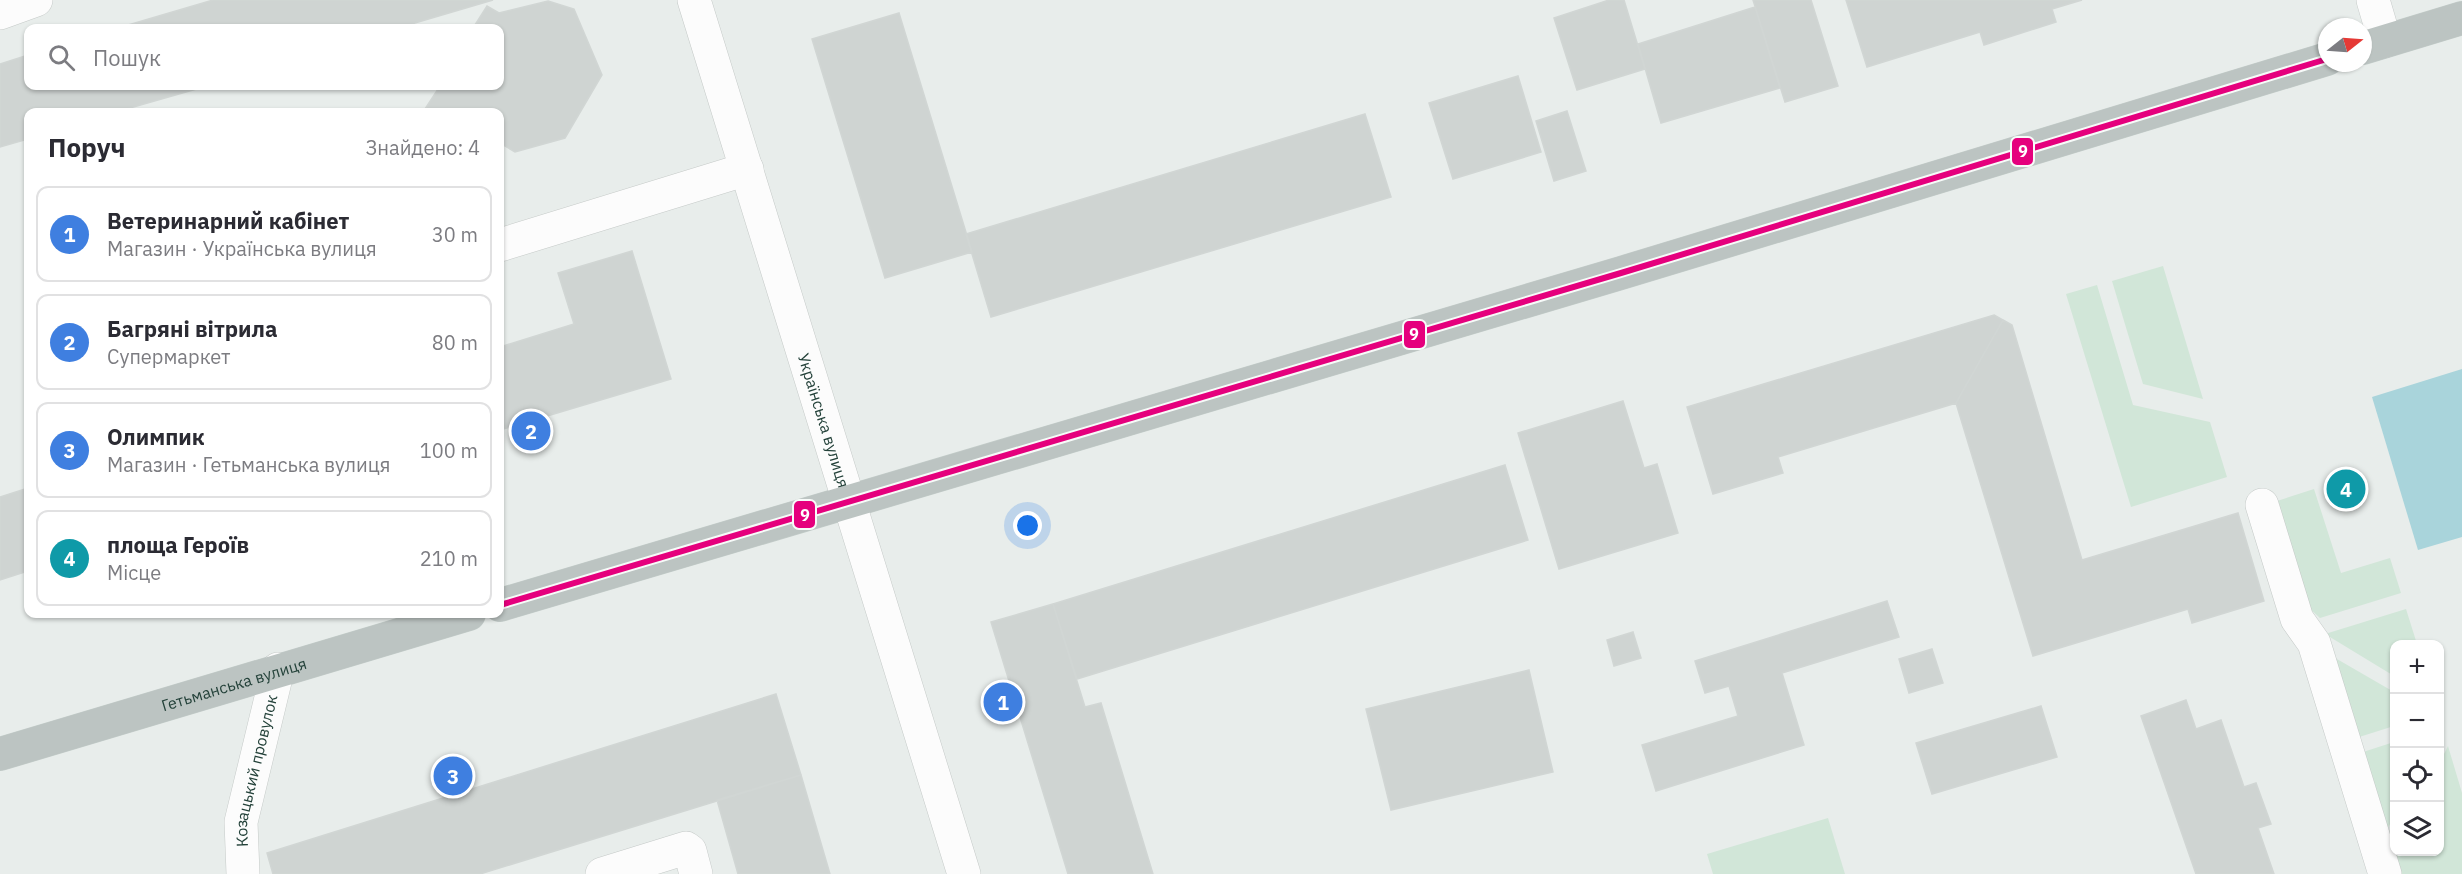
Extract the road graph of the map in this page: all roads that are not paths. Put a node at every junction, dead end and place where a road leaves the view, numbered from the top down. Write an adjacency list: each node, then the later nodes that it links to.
1 (36, 0): 4 (street)
2 (694, 0): 8 (street, Українська вулиця)
3 (2373, 0): 6 (street)
4 (0, 13)
5 (2462, 18): 6 (highway)
6 (2374, 45)
7 (2318, 62): 10 (highway)
8 (747, 170): 9 (street); 10 (street, Українська вулиця)
9 (504, 244)
10 (850, 502): 12 (highway); 19 (street, Українська вулиця)
11 (2262, 505): 20 (street)
12 (504, 603)
13 (455, 618): 14 (highway, Гетьманська вулиця)
14 (278, 669): 15 (highway, Гетьманська вулиця); 16 (street, Козацький провулок)
15 (0, 754)
16 (243, 874)
17 (602, 874): 18 (street)
18 (696, 874)
19 (964, 874)
20 (2385, 874)

